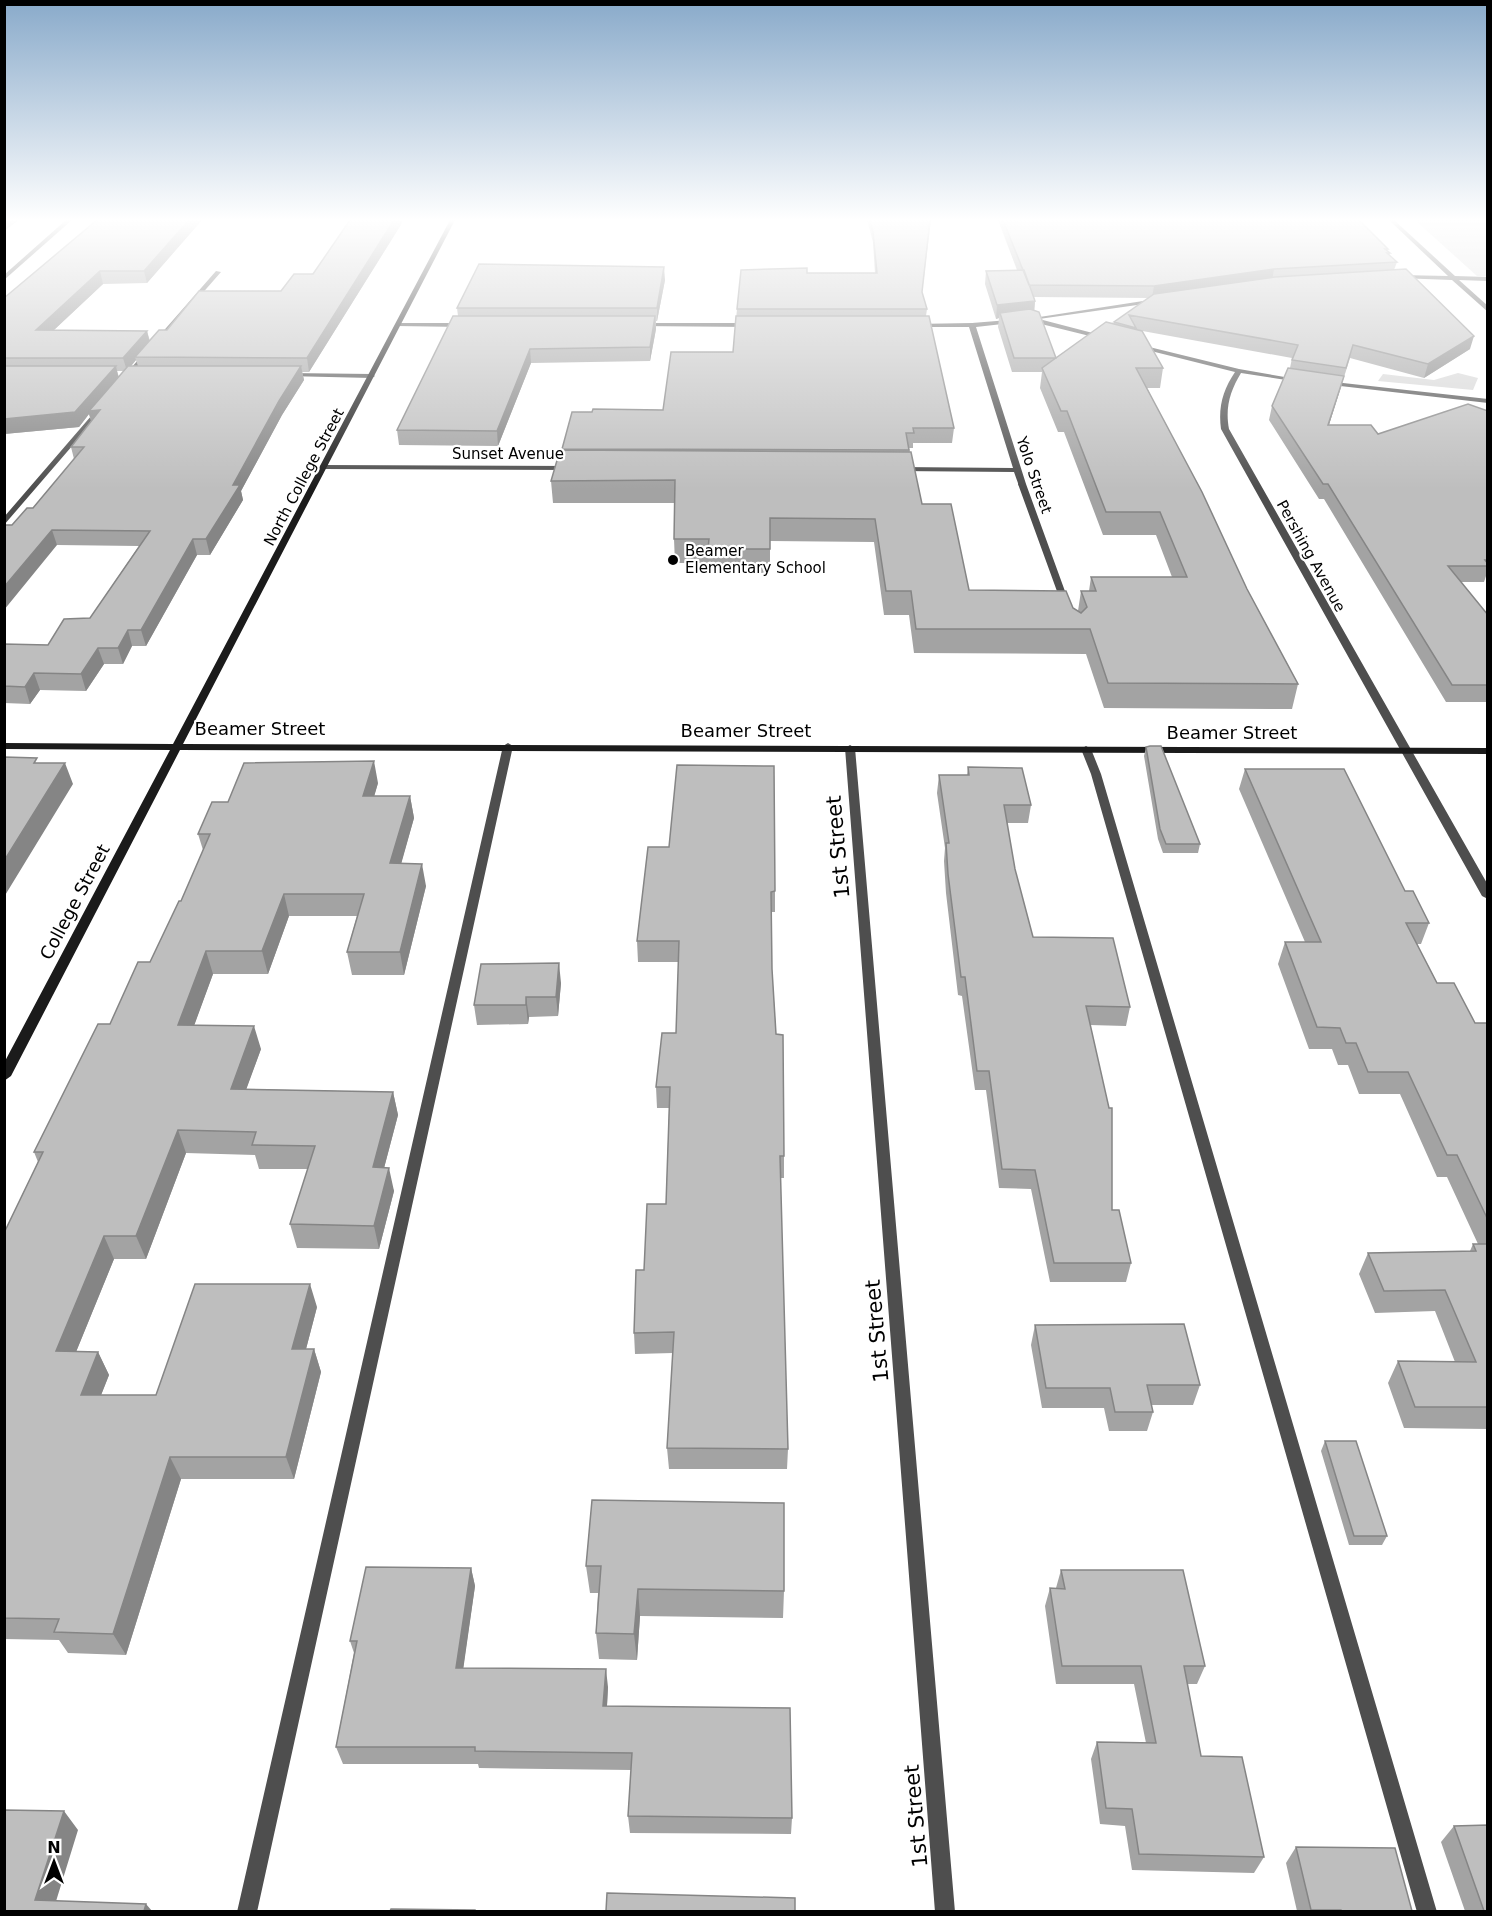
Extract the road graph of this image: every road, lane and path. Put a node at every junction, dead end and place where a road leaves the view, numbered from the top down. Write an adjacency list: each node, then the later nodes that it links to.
1 (185, 309): 15 (street)
2 (407, 309): 5 (street, North College Street)
3 (1096, 309): 4 (street)
4 (1029, 319): 10 (street); 11 (street)
5 (399, 325): 6 (street); 18 (street, North College Street)
6 (476, 325)
7 (630, 325): 8 (street)
8 (759, 325)
9 (913, 325): 10 (street)
10 (972, 325): 27 (street, Yolo Street)
11 (1111, 339)
12 (1134, 345): 13 (street)
13 (1239, 371): 19 (street); 35 (street, Pershing Avenue)
14 (116, 375): 15 (street)
15 (128, 375): 16 (street); 21 (street)
16 (139, 375)
17 (278, 375): 18 (street)
18 (372, 376): 24 (street, North College Street)
19 (1304, 380)
20 (1315, 382): 23 (street)
21 (120, 384)
22 (106, 401): 28 (street)
23 (1488, 401)
24 (324, 467): 25 (street, Sunset Avenue); 31 (street, North College Street)
25 (587, 468)
26 (894, 469): 27 (street)
27 (1017, 470): 29 (street, Yolo Street)
28 (4, 523)
29 (1070, 615)
30 (4, 746): 31 (street, Beamer Street)
31 (178, 746): 32 (street, Beamer Street); 38 (street, College Street)
32 (508, 746): 33 (street, Beamer Street); 39 (street)
33 (850, 748): 34 (street, Beamer Street); 40 (street, 1st Street)
34 (1086, 749): 35 (street, Beamer Street); 41 (street)
35 (1405, 750): 36 (street, Beamer Street); 37 (street, Pershing Avenue)
36 (1488, 751)
37 (1488, 896)
38 (4, 1076)
39 (247, 1911)
40 (945, 1911)
41 (1427, 1911)

